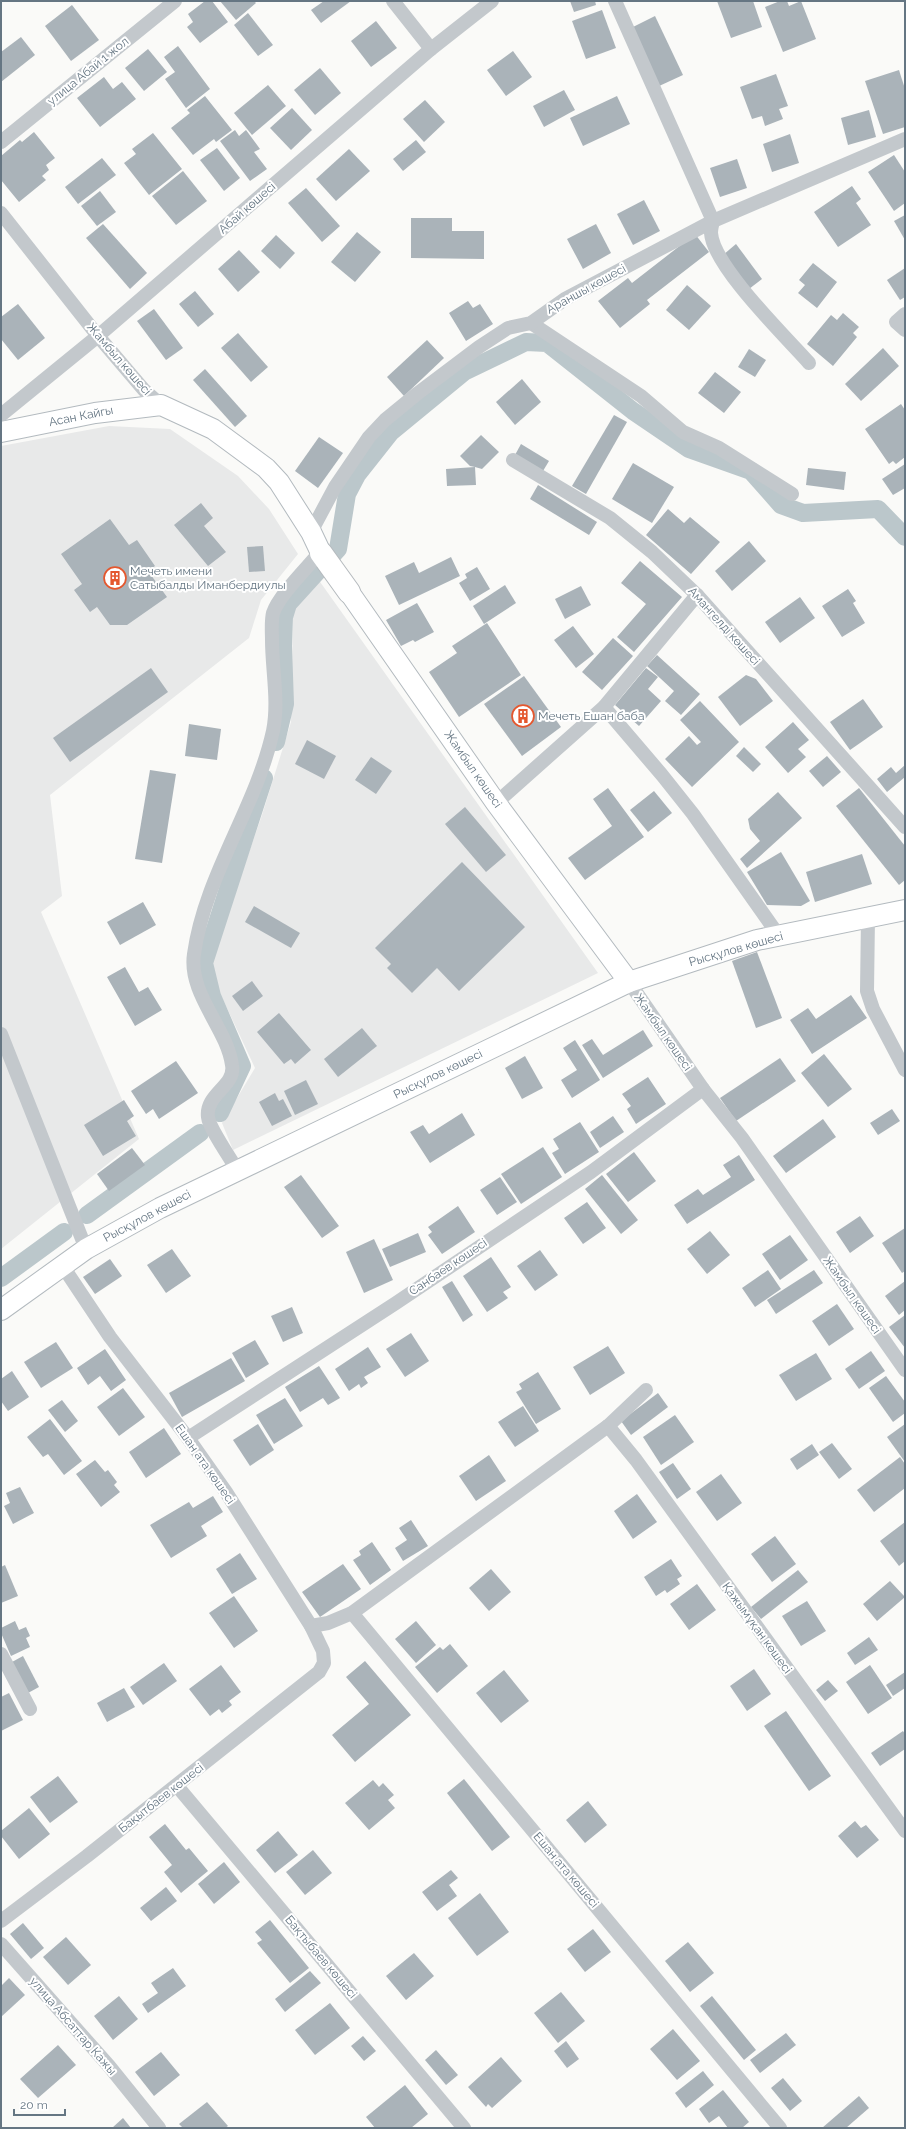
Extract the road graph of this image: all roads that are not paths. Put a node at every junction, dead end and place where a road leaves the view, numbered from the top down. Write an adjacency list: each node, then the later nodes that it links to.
1 (175, 1): 7 (street, улица Абай 1 жол)
2 (393, 1): 5 (street)
3 (492, 1): 5 (street, Абай көшесі)
4 (615, 1): 9 (street)
5 (431, 49): 13 (street, Абай көшесі)
6 (905, 139): 9 (street, Араншы көшесі)
7 (1, 142)
8 (1, 213): 13 (street, Жамбыл көшесі)
9 (713, 221): 11 (street, Араншы көшесі); 14 (street)
10 (905, 314): 12 (street)
11 (531, 323): 19 (street); 20 (street, Араншы көшесі)
12 (905, 330)
13 (98, 336): 15 (street, Жамбыл көшесі); 16 (street, Абай көшесі)
14 (809, 363)
15 (161, 405): 17 (main road, Асан Кайгы); 20 (main road, Жамбыл көшесі)
16 (1, 415)
17 (1, 432)
18 (514, 460): 23 (street, Амангелді көшесі)
19 (792, 494)
20 (311, 532): 21 (main road, Жамбыл көшесі)
21 (321, 552): 22 (main road, Жамбыл көшесі); 34 (street)
22 (349, 592): 25 (main road, Жамбыл көшесі)
23 (697, 595): 24 (street); 26 (street, Амангелді көшесі)
24 (604, 707): 25 (street); 29 (street)
25 (496, 803): 30 (main road, Жамбыл көшесі)
26 (905, 828)
27 (905, 910): 28 (main road, Рысқұлов көшесі)
28 (868, 917): 29 (main road, Рысқұлов көшесі); 32 (street)
29 (779, 936): 30 (main road, Рысқұлов көшесі)
30 (629, 982): 33 (street, Жамбыл көшесі); 34 (main road, Рысқұлов көшесі)
31 (1, 1034): 35 (street)
32 (905, 1070)
33 (703, 1089): 38 (street, Жамбыл көшесі); 41 (street, Санбаев көшесі)
34 (237, 1170): 35 (main road, Рысқұлов көшесі)
35 (86, 1248): 36 (main road, Рысқұлов көшесі)
36 (62, 1266): 37 (main road, Рысқұлов көшесі); 41 (street, Ешан ата көшесі)
37 (1, 1310)
38 (905, 1370)
39 (646, 1390): 40 (street)
40 (608, 1426): 42 (street); 48 (street, Қажымұқан көшесі)
41 (188, 1438): 43 (street, Ешан ата көшесі)
42 (352, 1613): 43 (street); 53 (street, Ешан ата көшесі)
43 (311, 1626): 45 (street, Ешан ата көшесі)
44 (1, 1654): 46 (street)
45 (318, 1672): 47 (street, Бақытбаев көшесі)
46 (30, 1709)
47 (177, 1786): 49 (street, Бақытбаев көшесі); 52 (street, Бақтыбаев көшесі)
48 (905, 1831)
49 (1, 1921)
50 (1, 1944): 51 (street, улица Абсаттар Кажы)
51 (159, 2128)
52 (464, 2128)
53 (780, 2128)

